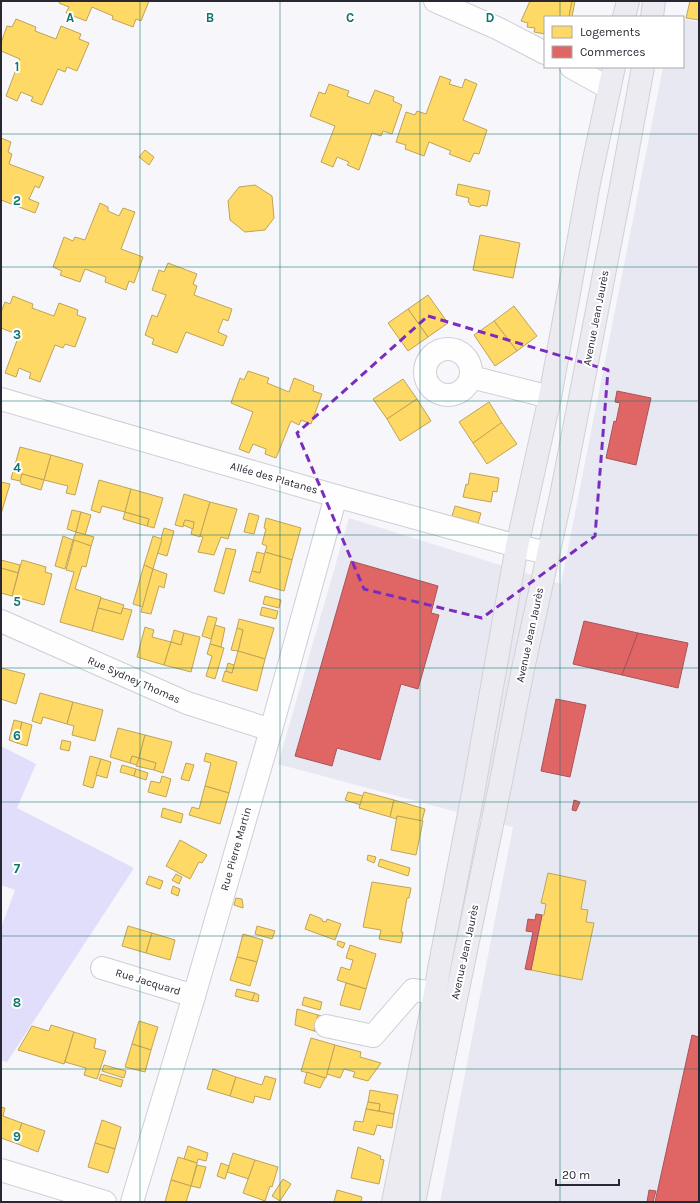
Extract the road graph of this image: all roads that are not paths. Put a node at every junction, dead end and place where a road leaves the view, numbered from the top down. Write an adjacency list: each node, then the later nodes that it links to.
1 (435, 1): 6 (street)
2 (628, 1): 4 (main road)
3 (654, 1): 5 (main road)
4 (624, 16)
5 (652, 16)
6 (544, 52)
7 (573, 68): 10 (street)
8 (614, 68): 10 (main road, Avenue Jean Jaurès)
9 (643, 68): 16 (main road, Avenue Jean Jaurès)
10 (609, 88): 12 (main road, Avenue Jean Jaurès)
11 (471, 377): 12 (street)
12 (550, 397): 15 (main road, Avenue Jean Jaurès)
13 (1, 399): 14 (street, Allée des Platanes)
14 (336, 496): 15 (street, Allée des Platanes); 18 (street, Rue Pierre Martin)
15 (517, 546): 16 (street, Allée des Platanes); 20 (main road, Avenue Jean Jaurès)
16 (548, 553): 27 (main road, Avenue Jean Jaurès)
17 (1, 621): 18 (street, Rue Sydney Thomas)
18 (270, 730): 21 (street, Rue Pierre Martin)
19 (102, 968): 21 (street, Rue Jacquard)
20 (435, 993): 22 (street); 26 (main road, Avenue Jean Jaurès)
21 (194, 996): 25 (street, Rue Pierre Martin)
22 (326, 1026)
23 (1, 1170): 24 (street)
24 (105, 1202)
25 (132, 1202)
26 (393, 1202)
27 (414, 1202)

